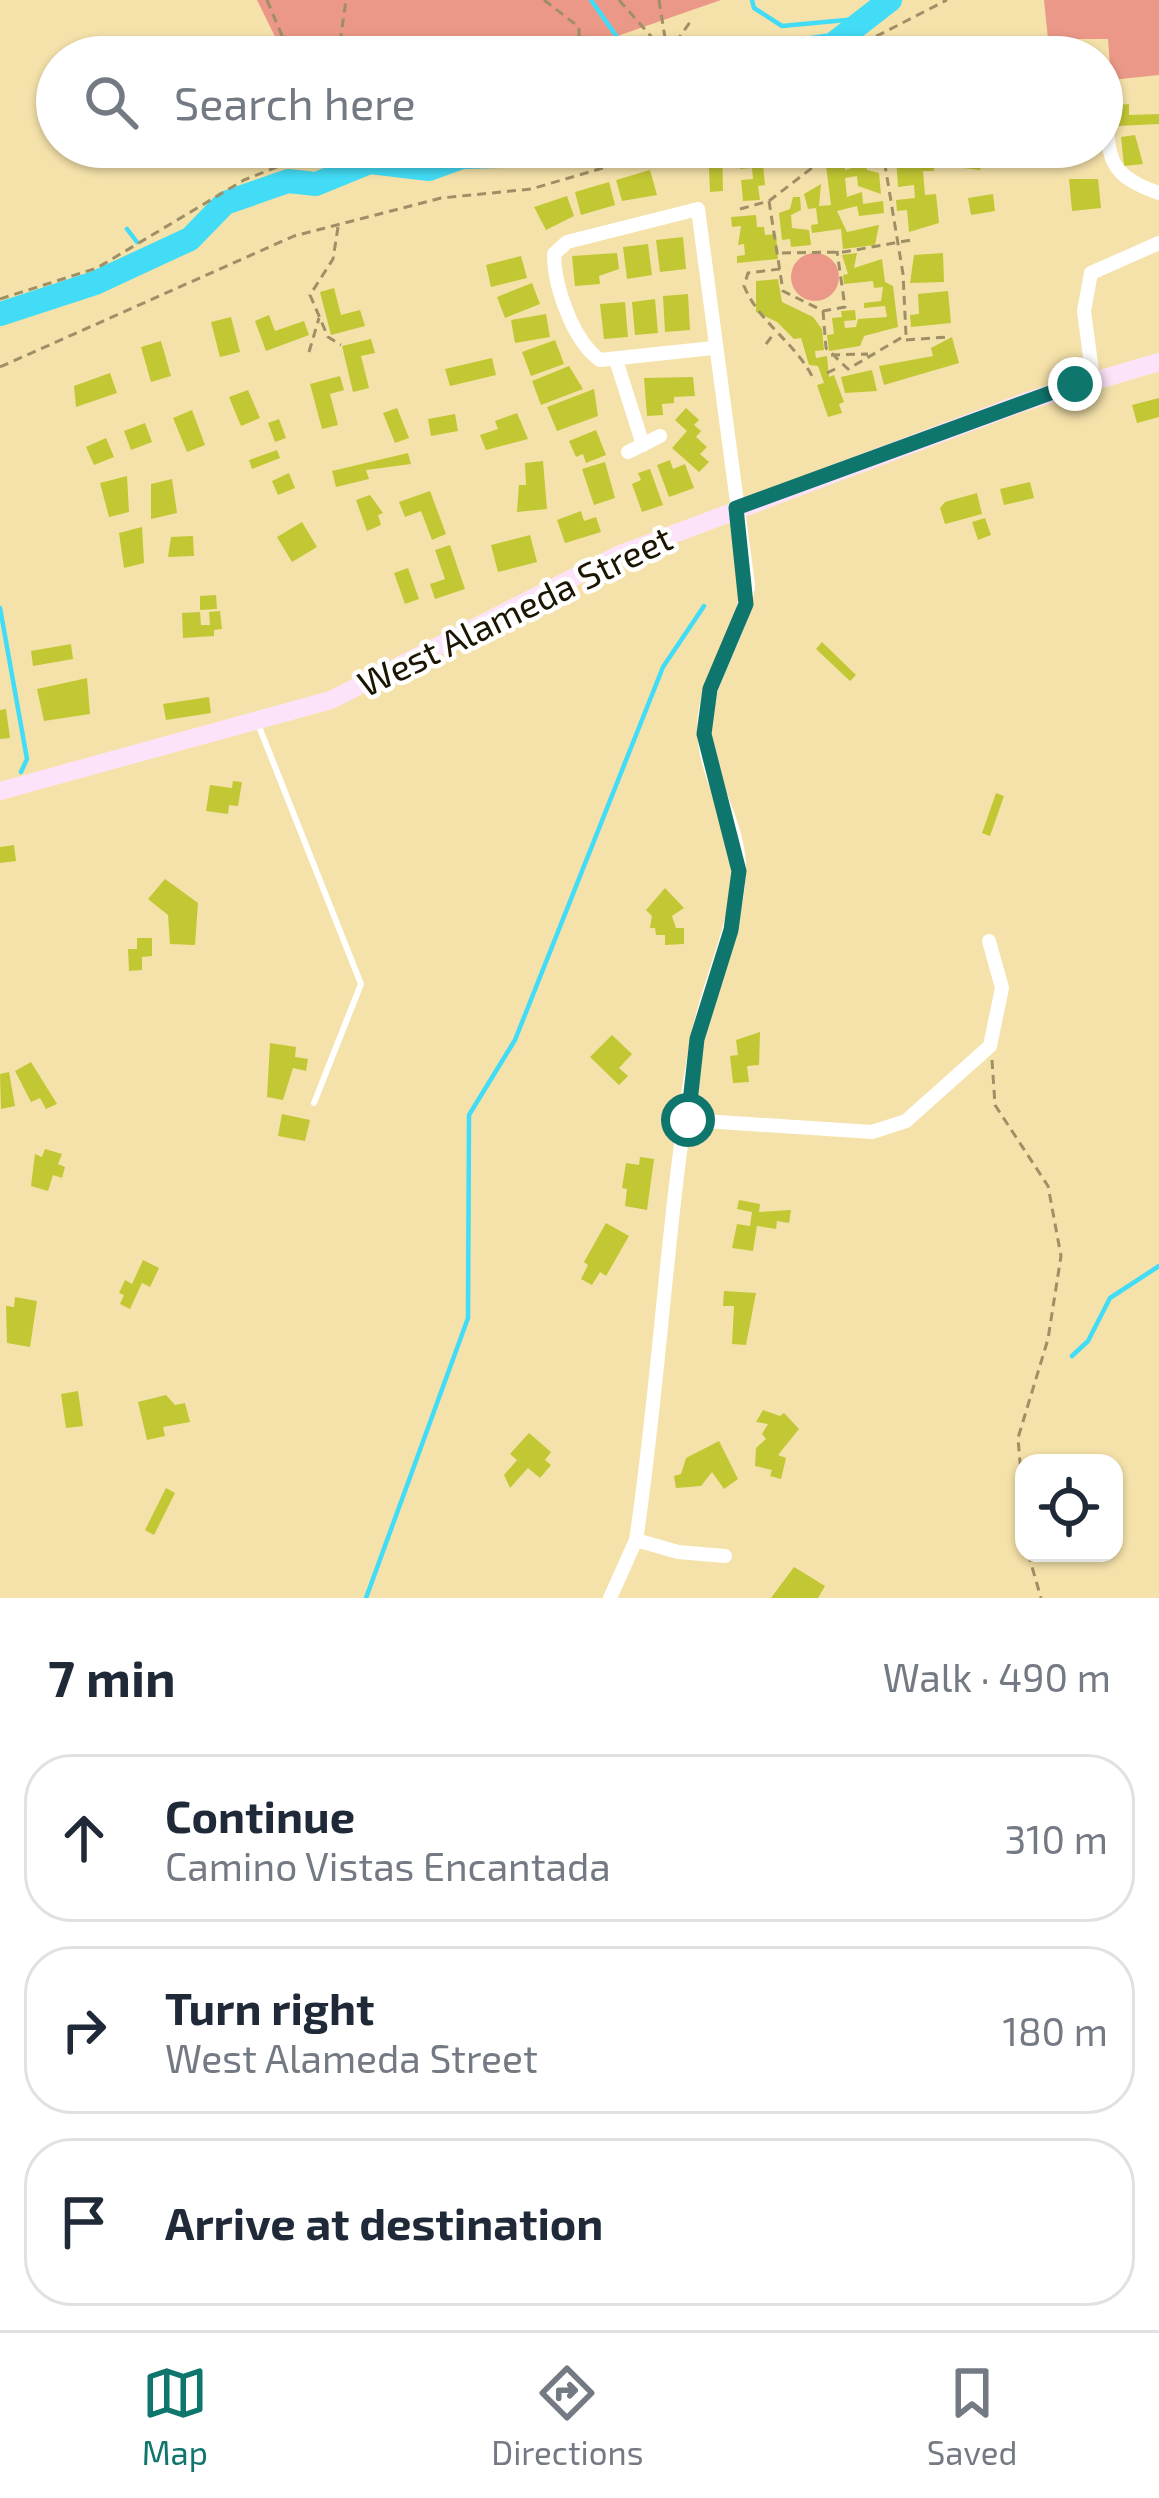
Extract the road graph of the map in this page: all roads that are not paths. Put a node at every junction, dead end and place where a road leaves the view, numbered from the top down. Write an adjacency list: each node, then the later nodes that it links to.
1 (1115, 168): 2 (street)
2 (1159, 193)
3 (1159, 243): 7 (street)
4 (713, 348): 5 (street); 5 (street); 11 (street)
5 (616, 360): 9 (street)
6 (1159, 362): 7 (street, West Alameda Street)
7 (1093, 379): 11 (street, West Alameda Street)
8 (660, 436): 9 (street)
9 (644, 445): 10 (street)
10 (628, 452)
11 (736, 508): 12 (street, West Alameda Street); 16 (street)
12 (258, 724): 13 (street, West Alameda Street); 15 (lane)
13 (0, 791)
14 (989, 941): 16 (street)
15 (314, 1103)
16 (688, 1120): 17 (street)
17 (636, 1540): 18 (street); 19 (street)
18 (725, 1556)
19 (610, 1598)

